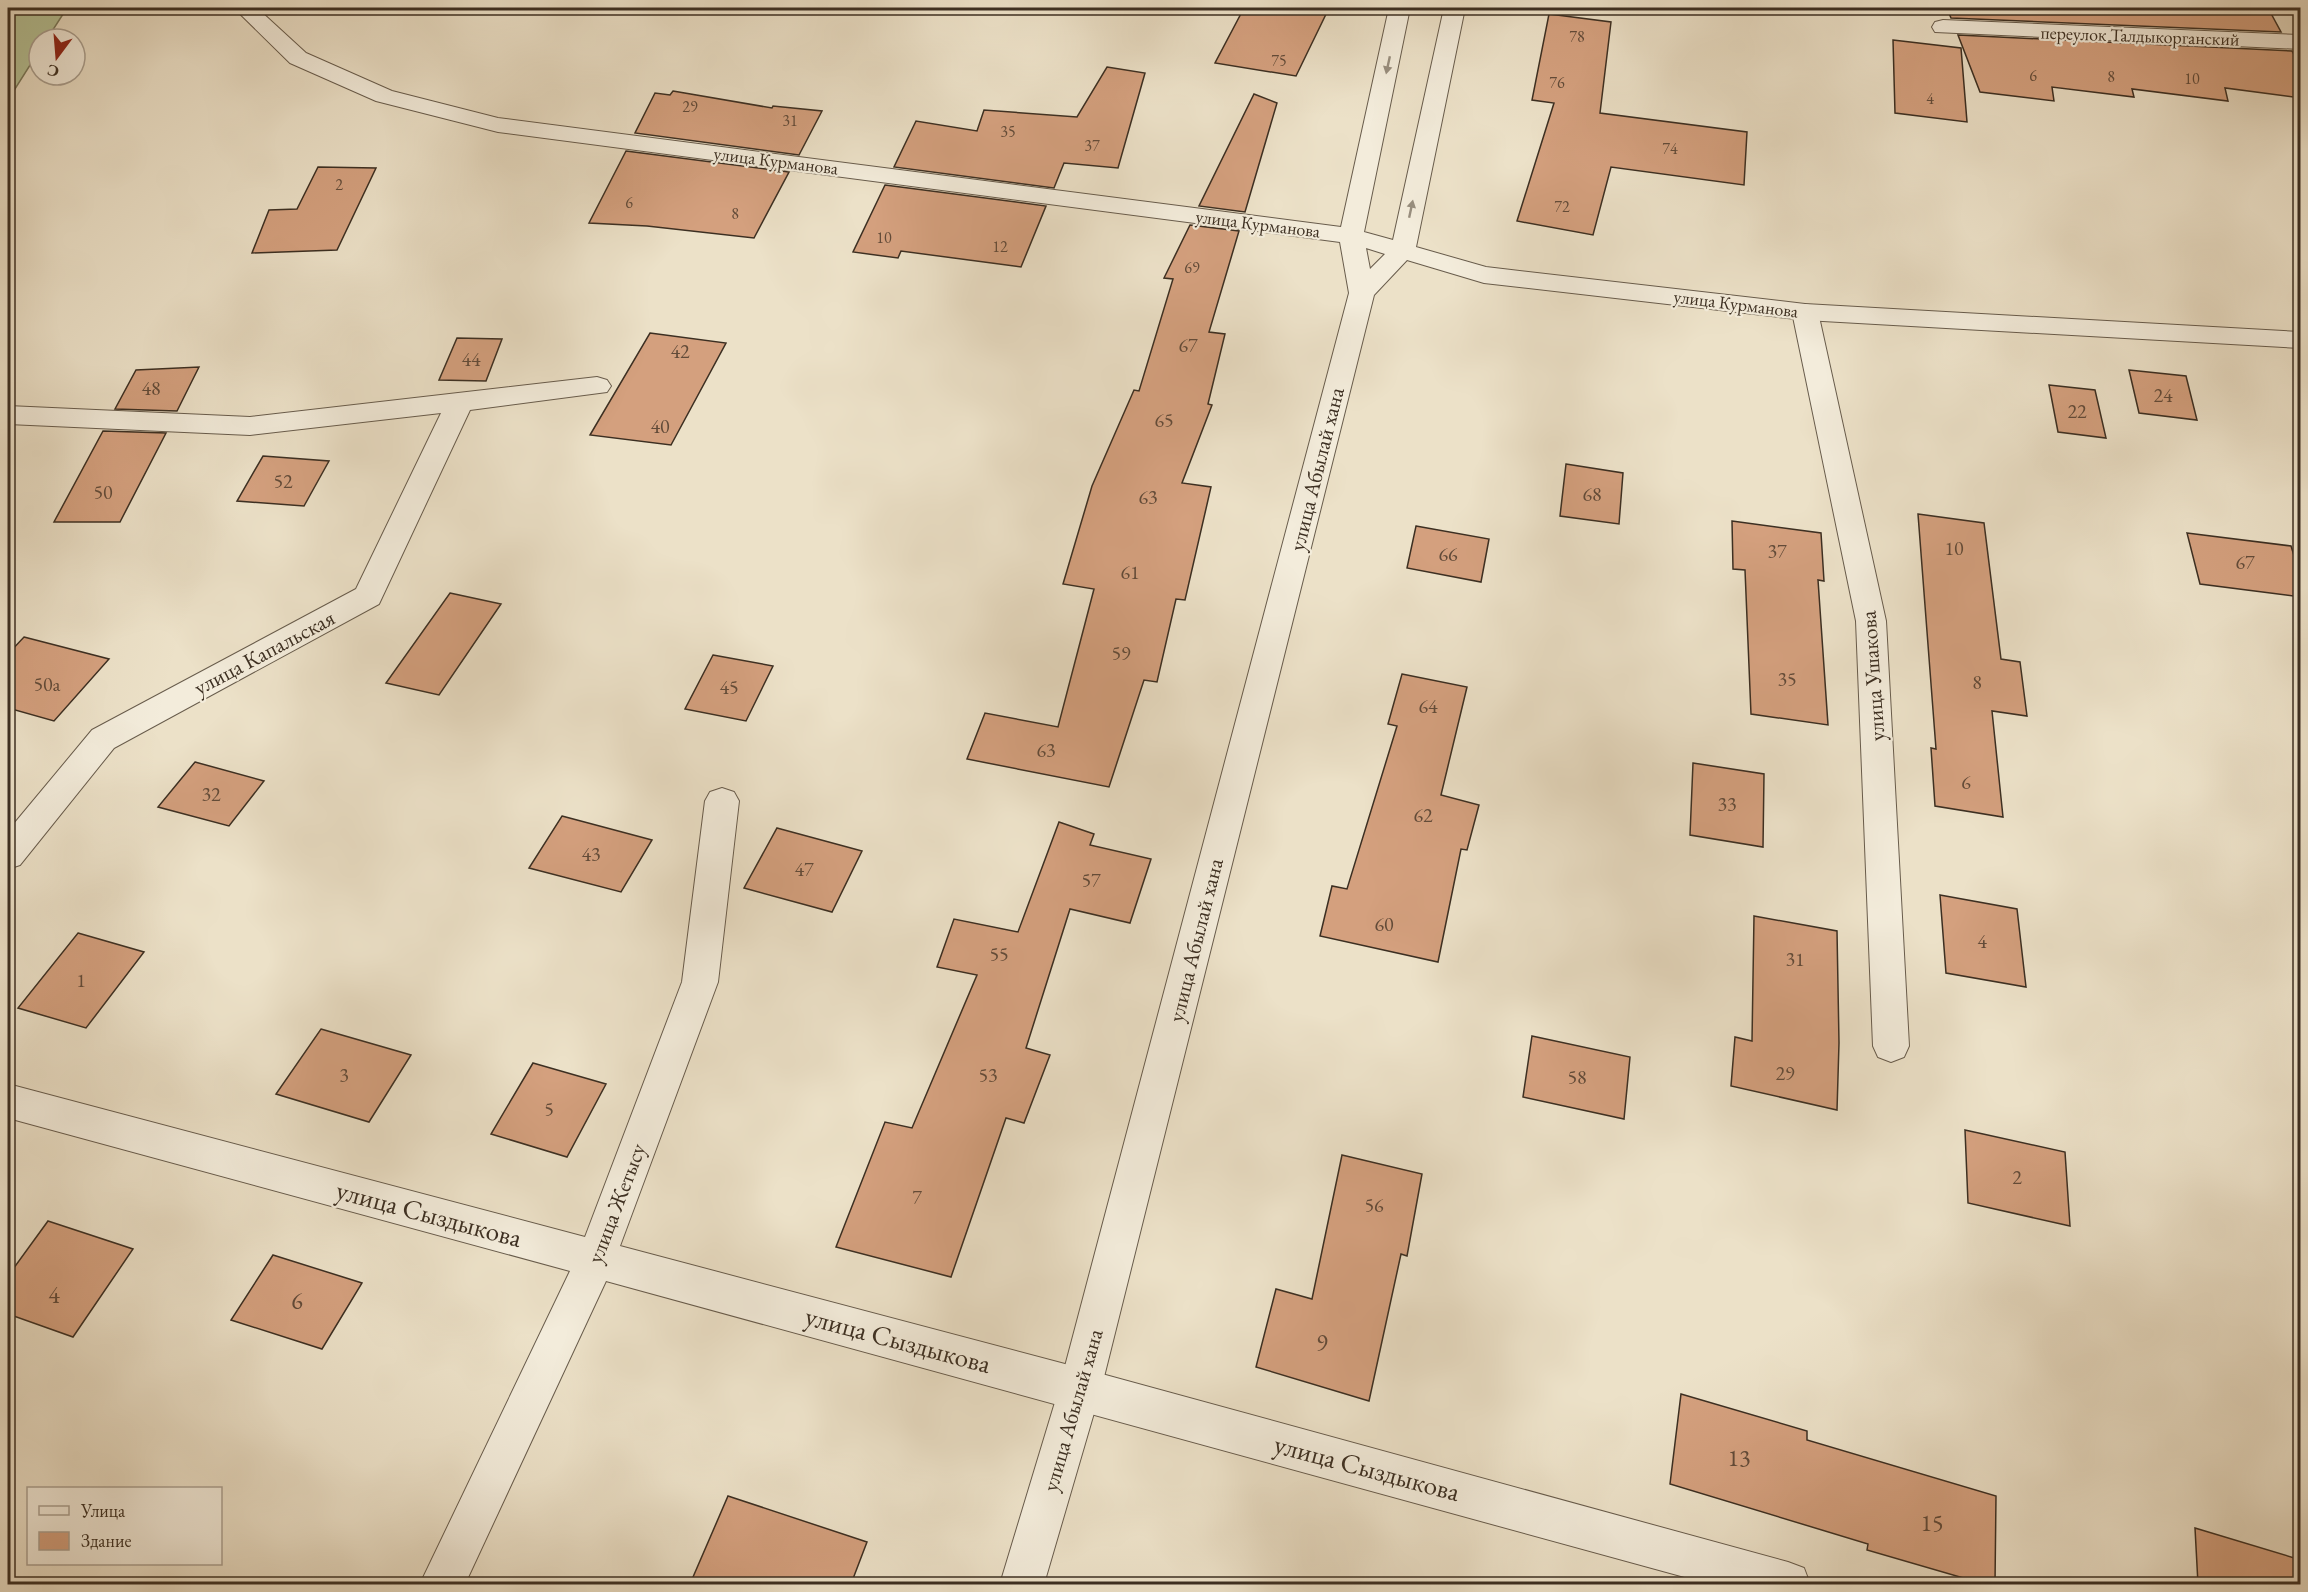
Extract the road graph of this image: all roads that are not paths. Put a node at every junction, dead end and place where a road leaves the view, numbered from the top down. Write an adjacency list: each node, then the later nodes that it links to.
1 (245, 8): 6 (street, улица Курманова)
2 (1400, 8): 6 (street, улица Абылай хана, one-way to 6)
3 (1455, 8): 7 (street, one-way to 3)
4 (1943, 27): 5 (street, переулок Талдыкорганский)
5 (2301, 42)
6 (1351, 236): 7 (street, улица Курманова); 8 (street, улица Абылай хана)
7 (1402, 250): 8 (street, улица Абылай хана); 9 (street, улица Курманова)
8 (1362, 292): 19 (street, улица Абылай хана)
9 (1805, 312): 10 (street, улица Курманова); 16 (street, улица Ушакова)
10 (2301, 340)
11 (597, 386): 12 (street)
12 (460, 402): 13 (street); 15 (street, улица Капальская)
13 (8, 415)
14 (722, 801): 18 (street, улица Жетысу)
15 (8, 855)
16 (1891, 1046)
17 (8, 1101): 18 (street, улица Сыздыкова)
18 (596, 1259): 19 (street, улица Сыздыкова); 20 (street, улица Жетысу)
19 (1080, 1389): 21 (street, улица Абылай хана); 22 (street, улица Сыздыкова)
20 (442, 1584)
21 (1022, 1584)
22 (1788, 1584)

